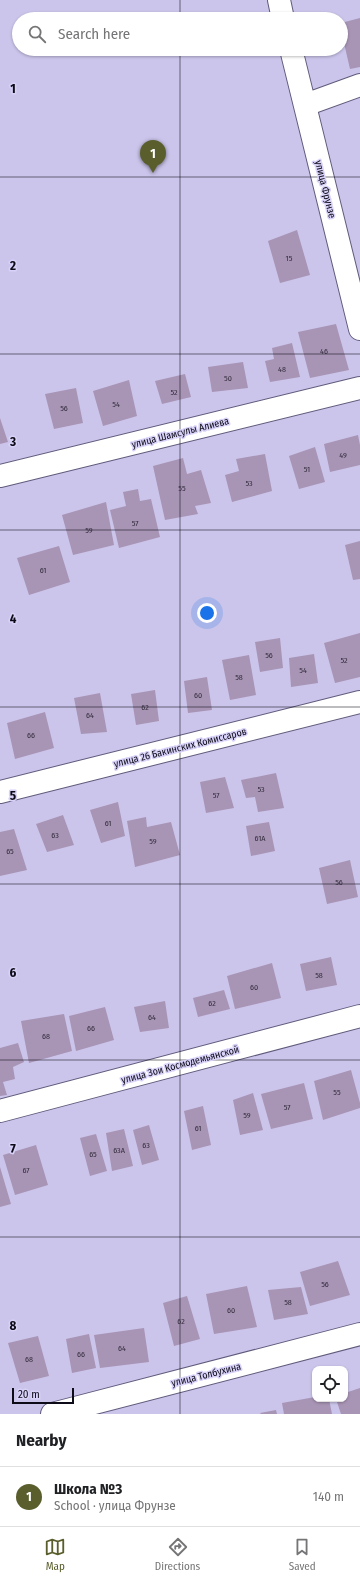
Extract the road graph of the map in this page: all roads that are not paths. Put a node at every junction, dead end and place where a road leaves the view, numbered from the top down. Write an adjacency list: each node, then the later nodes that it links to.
1 (279, 0): 2 (street)
2 (282, 12)
3 (293, 56): 5 (street, улица Фрунзе)
4 (360, 85): 5 (street)
5 (305, 105): 6 (street, улица Фрунзе)
6 (360, 330)
7 (360, 388): 8 (street, улица Шамсулы Алиева)
8 (0, 476)
9 (360, 702): 10 (street, улица 26 Бакинских Комиссаров)
10 (0, 792)
11 (360, 1016): 12 (street, улица Зои Космодемьянской)
12 (0, 1111)
13 (360, 1334): 14 (street, улица Толбухина)
14 (52, 1414)

